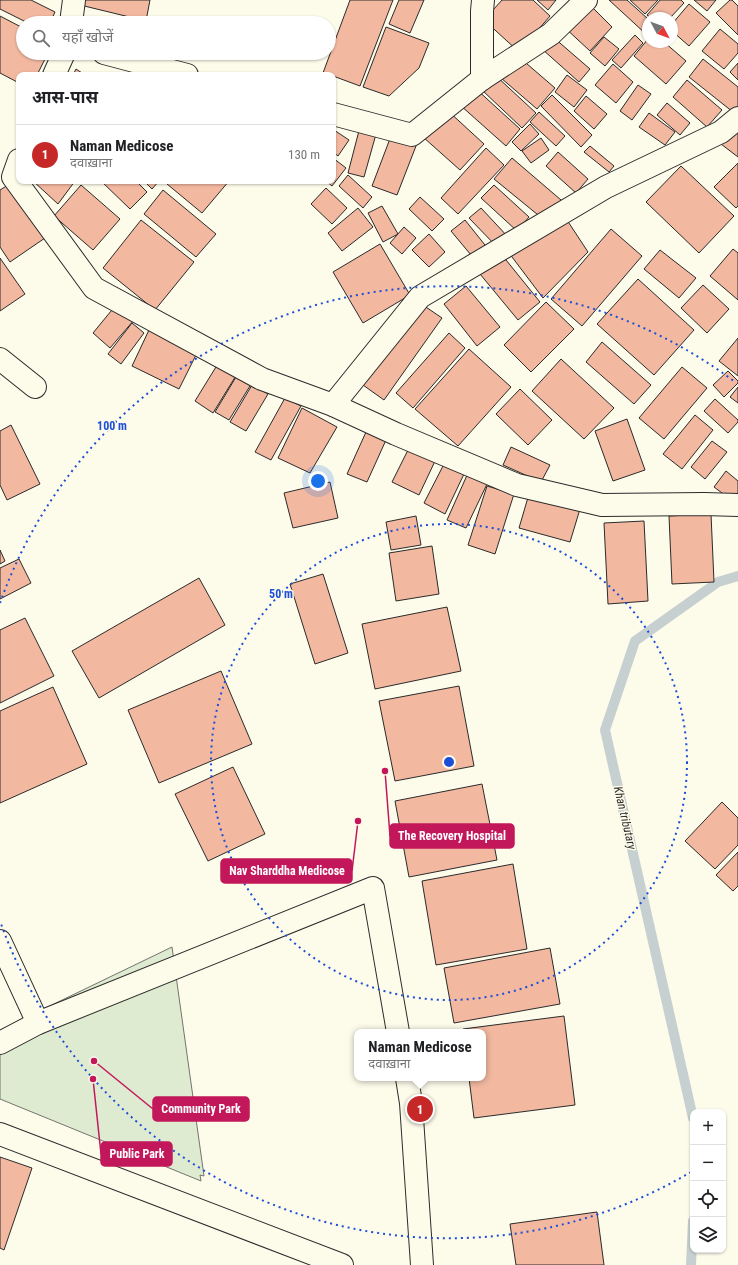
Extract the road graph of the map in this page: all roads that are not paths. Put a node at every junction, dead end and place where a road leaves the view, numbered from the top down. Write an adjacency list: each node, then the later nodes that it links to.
1 (74, 0): 4 (street)
2 (483, 0): 9 (street)
3 (586, 0): 9 (street)
4 (72, 16)
5 (61, 60): 7 (street)
6 (130, 60): 8 (street)
7 (55, 72)
8 (176, 72)
9 (482, 79): 10 (street)
10 (336, 115)
11 (738, 118): 17 (street)
12 (16, 168): 13 (street)
13 (16, 181)
14 (18, 184): 17 (street)
15 (0, 359): 16 (street)
16 (35, 387)
17 (334, 405): 18 (street)
18 (738, 505)
19 (0, 941): 20 (street)
20 (38, 1023): 21 (street); 22 (street)
21 (397, 1029)
22 (0, 1043)
23 (407, 1081): 26 (street)
24 (0, 1134): 25 (street)
25 (342, 1265)
26 (422, 1265)

